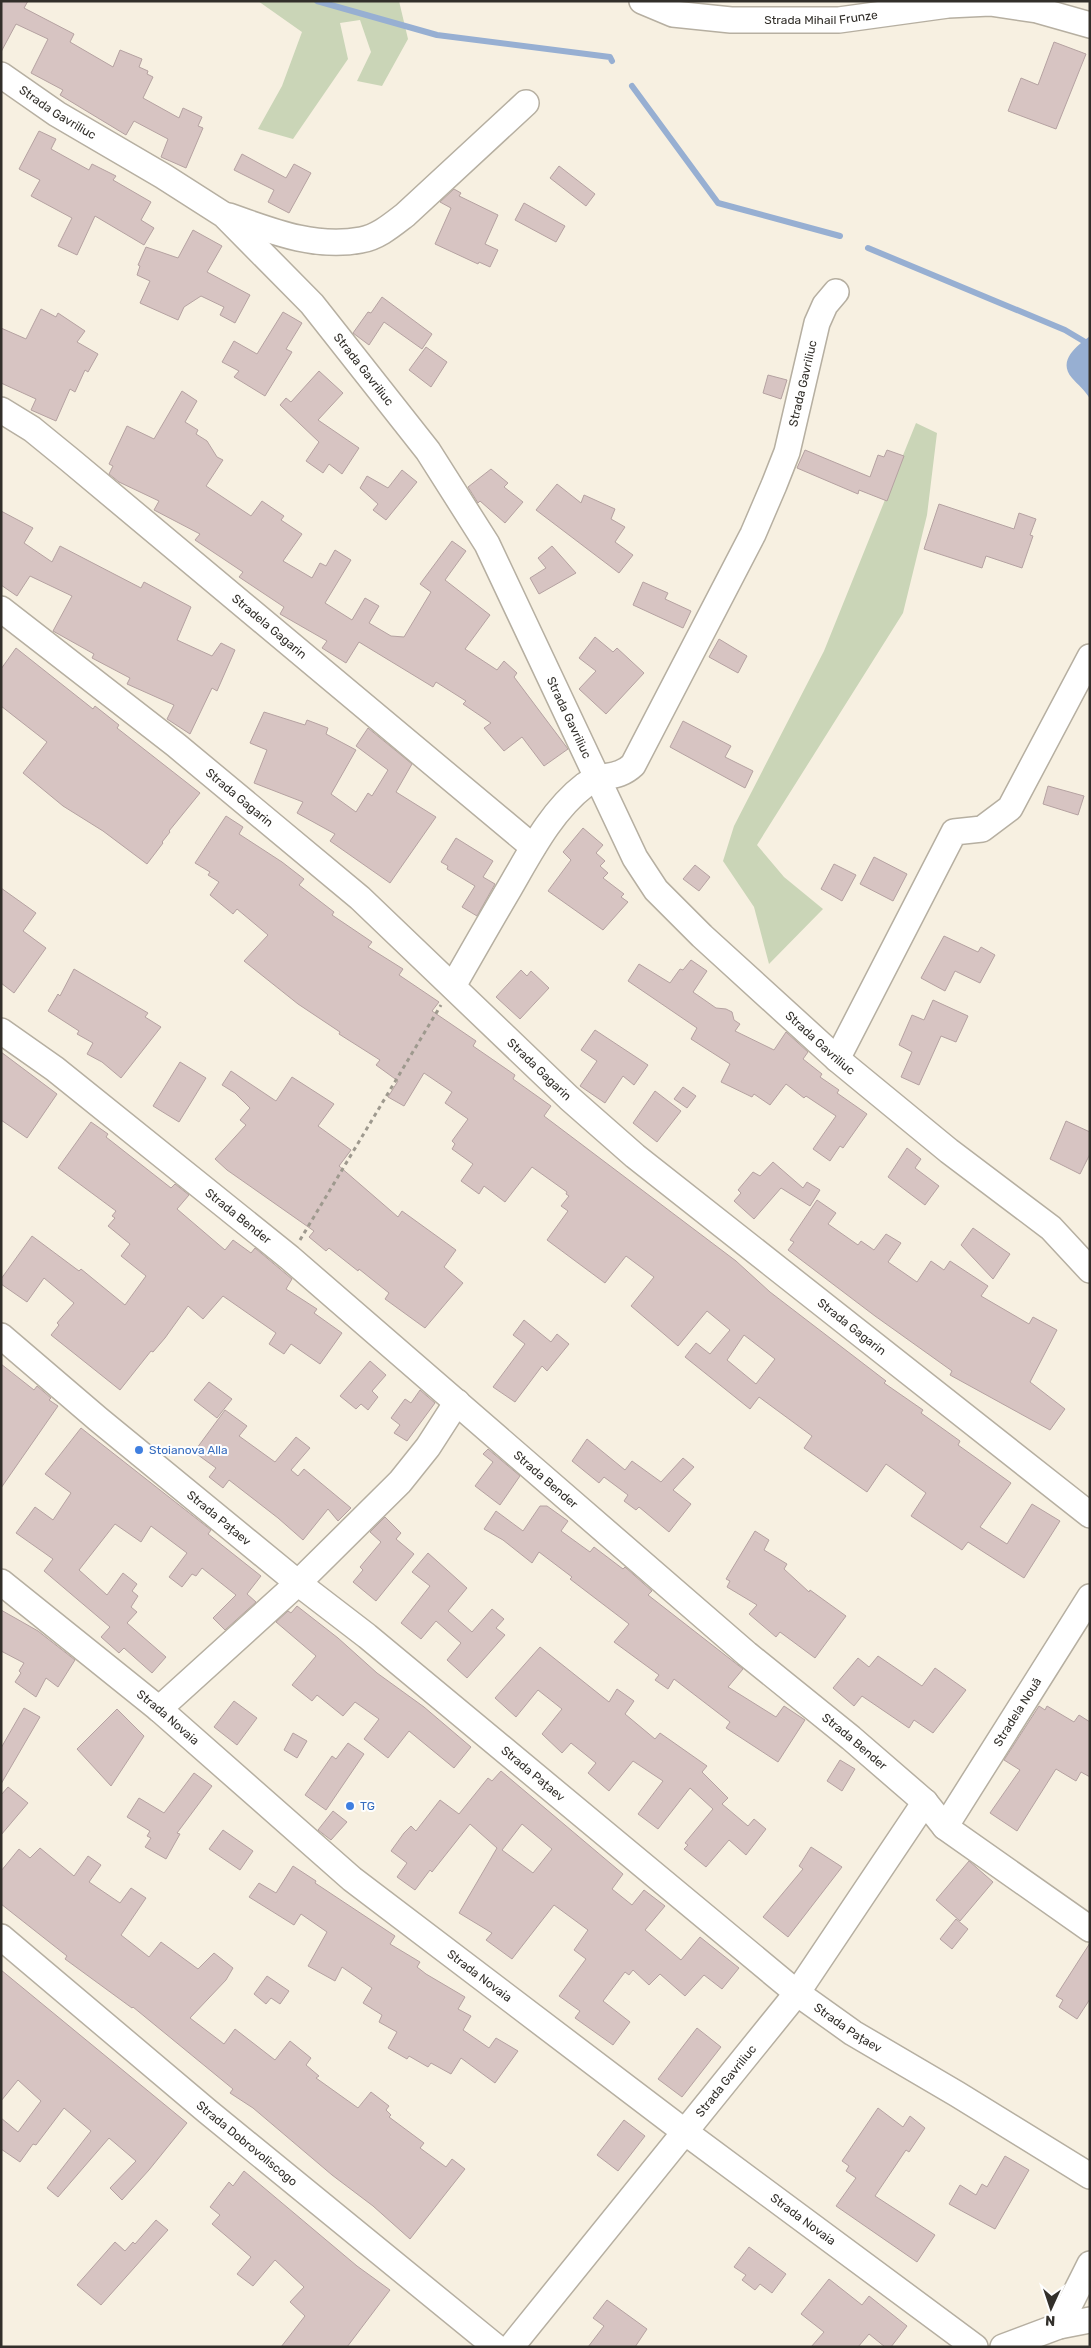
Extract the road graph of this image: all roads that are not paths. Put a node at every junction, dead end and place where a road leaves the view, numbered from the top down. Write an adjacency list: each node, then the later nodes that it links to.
1 (642, 1): 4 (street, Strada Mihail Frunze)
2 (922, 1): 4 (street)
3 (992, 2): 4 (street, Strada Mihail Frunze); 5 (street, Strada Mihail Frunze)
4 (948, 5)
5 (1090, 25)
6 (1, 75): 8 (street, Strada Gavriliuc)
7 (526, 103): 8 (street)
8 (224, 215): 13 (street, Strada Gavriliuc)
9 (836, 292): 13 (street, Strada Gavriliuc)
10 (1, 410): 14 (street, Stradela Gagarin)
11 (1, 609): 15 (street, Strada Gagarin)
12 (1090, 657): 17 (street)
13 (598, 778): 14 (street); 17 (street, Strada Gavriliuc)
14 (533, 847): 15 (street)
15 (453, 986): 21 (street, Strada Gagarin)
16 (1, 1031): 20 (street, Strada Bender)
17 (837, 1059): 18 (street, Strada Gavriliuc)
18 (1090, 1270)
19 (1, 1336): 23 (street, Strada Pațaev)
20 (457, 1402): 23 (street); 26 (street, Strada Bender)
21 (1090, 1515)
22 (1, 1582): 25 (street, Strada Novaia)
23 (298, 1583): 25 (street); 30 (street, Strada Pațaev)
24 (1090, 1597): 27 (street, Stradela Nouă)
25 (159, 1709): 31 (street, Strada Novaia)
26 (925, 1802): 27 (street, Strada Bender); 30 (street, Strada Gavriliuc)
27 (945, 1827): 28 (street, Strada Bender)
28 (1090, 1929)
29 (1, 1937): 36 (street, Strada Dobrovoliscogo)
30 (797, 1993): 31 (street, Strada Gavriliuc); 32 (street, Strada Pațaev)
31 (684, 2132): 37 (street, Strada Gavriliuc); 38 (street, Strada Novaia)
32 (1090, 2176)
33 (1090, 2264): 35 (street)
34 (1090, 2320): 35 (street)
35 (1059, 2326): 39 (street)
36 (496, 2347)
37 (511, 2347)
38 (975, 2347)
39 (1003, 2347)

